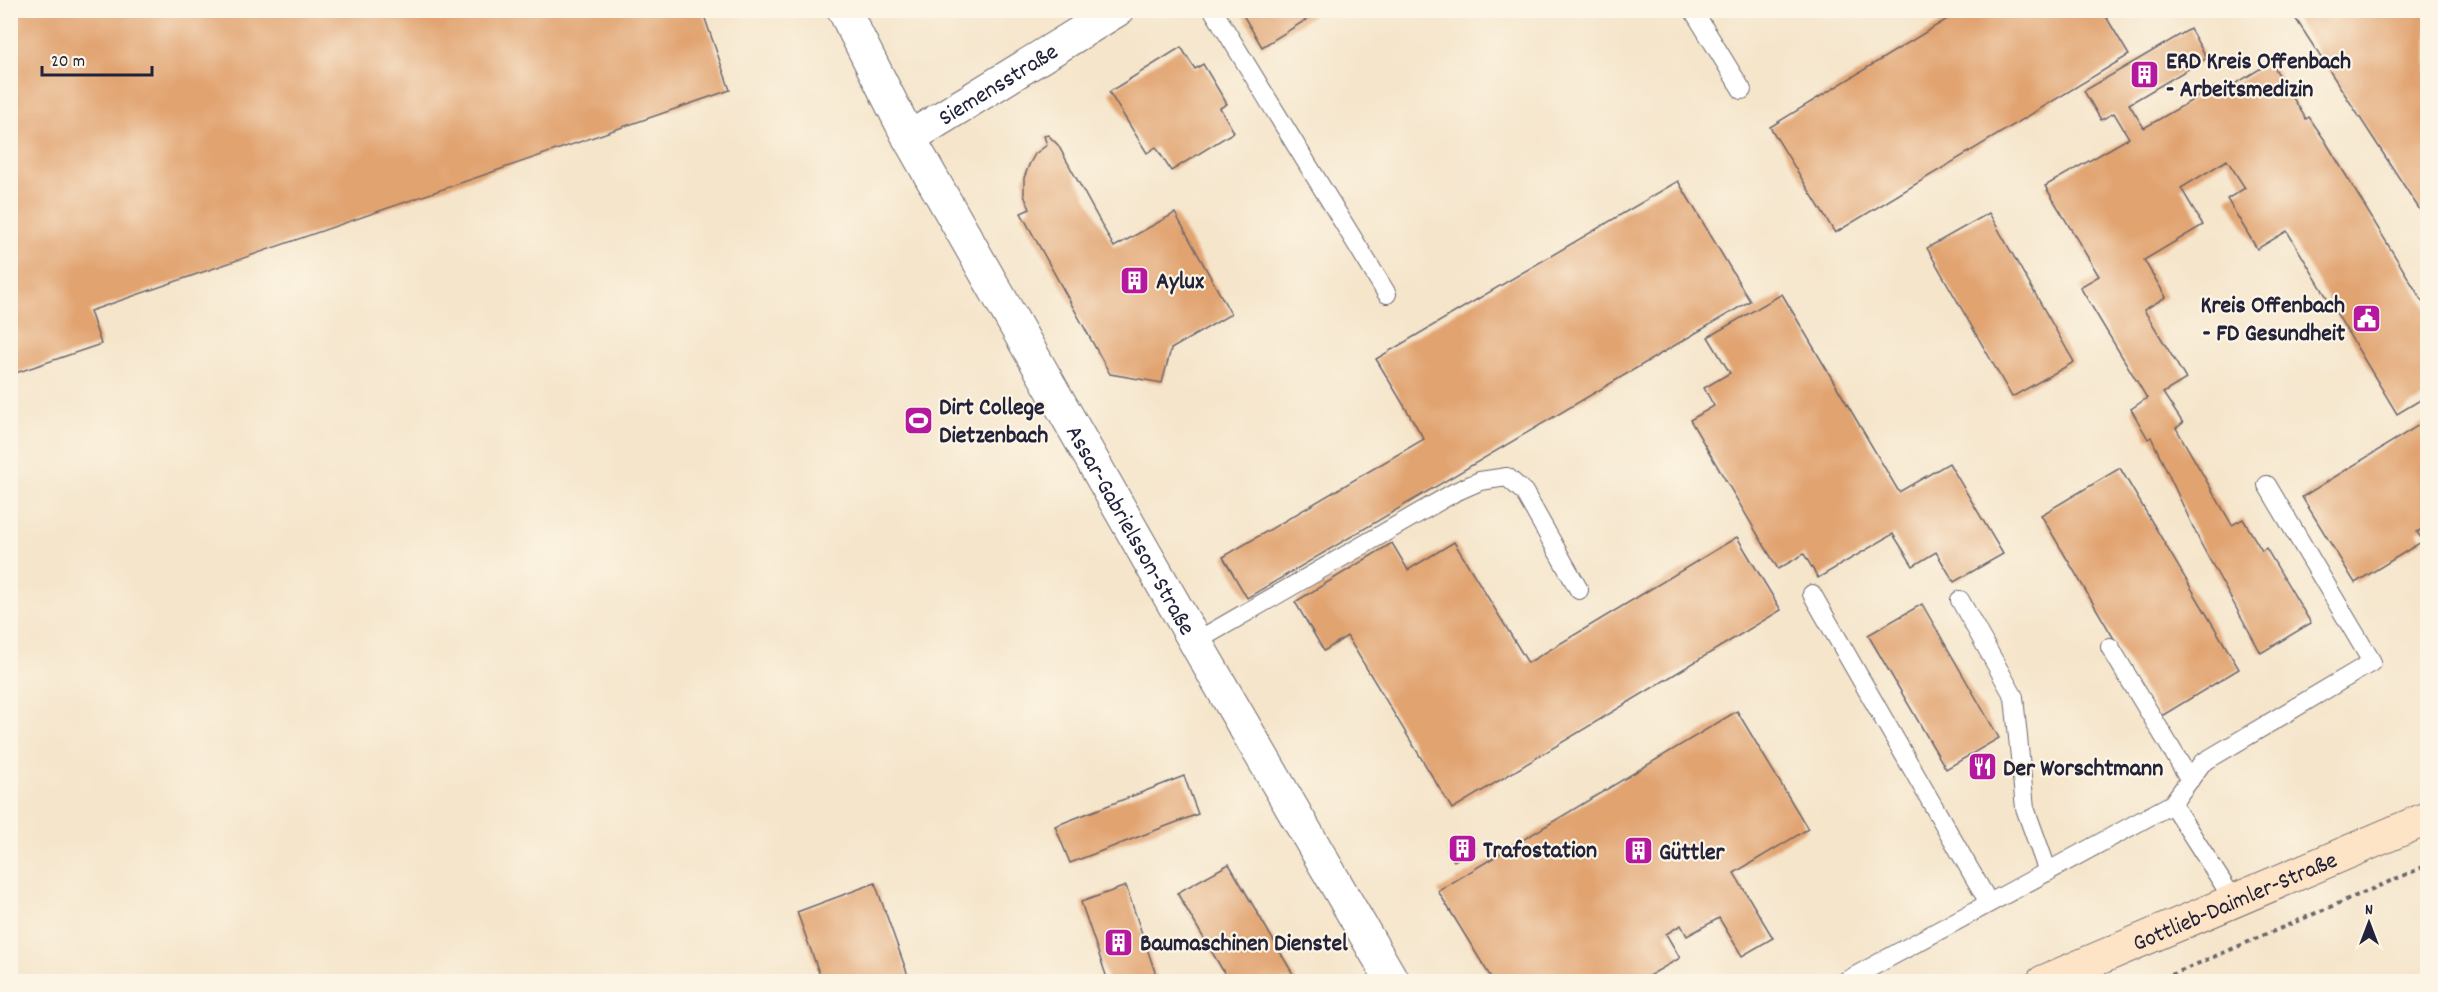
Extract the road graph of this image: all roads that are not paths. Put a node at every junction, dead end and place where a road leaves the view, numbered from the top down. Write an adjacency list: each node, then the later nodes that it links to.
1 (844, 10): 6 (street, Assar-Gabrielsson-Straße)
2 (1117, 10): 6 (street, Siemensstraße)
3 (1213, 10): 7 (lane)
4 (1693, 10): 5 (lane)
5 (1742, 90)
6 (909, 138): 12 (street, Assar-Gabrielsson-Straße)
7 (1386, 294)
8 (2267, 485): 14 (lane)
9 (1579, 590): 12 (lane)
10 (1812, 594): 19 (lane)
11 (1960, 600): 17 (lane)
12 (1195, 642): 20 (street, Assar-Gabrielsson-Straße)
13 (2110, 648): 14 (lane)
14 (2190, 780): 15 (lane)
15 (2172, 804): 17 (lane); 18 (lane)
16 (2427, 818): 18 (street, Gottlieb-Daimler-Straße)
17 (2048, 872): 19 (lane)
18 (2233, 899): 22 (street, Gottlieb-Daimler-Straße)
19 (1989, 903): 21 (lane)
20 (1393, 981)
21 (1844, 981)
22 (2043, 981)

